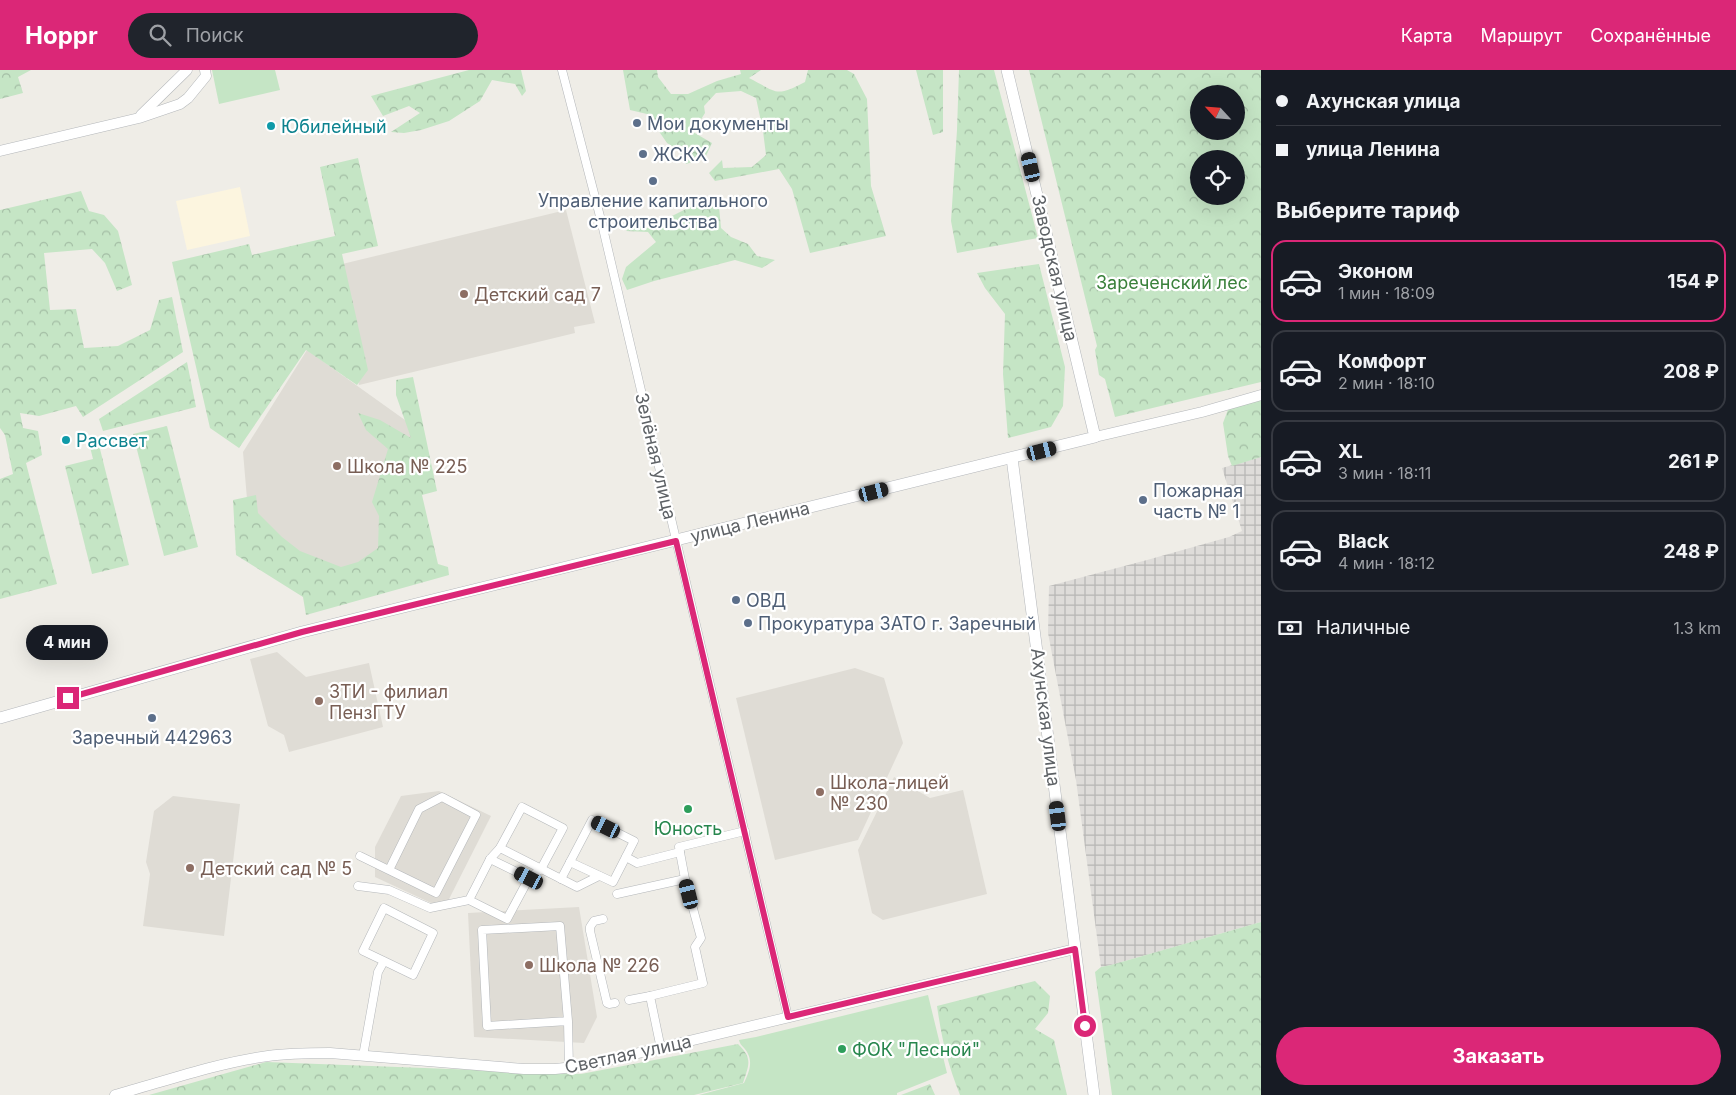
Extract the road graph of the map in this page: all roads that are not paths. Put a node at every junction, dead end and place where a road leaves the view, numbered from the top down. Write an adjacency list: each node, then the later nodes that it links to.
1 (187, 70): 5 (street)
2 (205, 70): 6 (street)
3 (562, 70): 12 (street, Зелёная улица)
4 (1008, 70): 10 (main road, Заводская улица)
5 (165, 92): 6 (street); 7 (street)
6 (175, 105): 7 (street)
7 (139, 118): 8 (street)
8 (0, 151)
9 (1261, 395): 10 (street)
10 (1095, 437): 11 (main road, улица Ленина)
11 (1012, 458): 12 (main road, улица Ленина); 31 (main road, Ахунская улица)
12 (676, 541): 13 (main road, улица Ленина); 14 (street, Зелёная улица)
13 (0, 718)
14 (745, 831): 16 (street); 36 (street, Зелёная улица)
15 (500, 848): 19 (street); 21 (street); 21 (street)
16 (680, 852): 18 (street); 26 (street)
17 (360, 856): 22 (street)
18 (626, 857): 20 (street); 23 (street)
19 (490, 859): 24 (street); 29 (street)
20 (570, 862): 23 (street); 25 (street)
21 (541, 869): 24 (street); 25 (street)
22 (389, 870): 22 (street)
23 (599, 876): 25 (street)
24 (529, 878): 29 (street)
25 (561, 879)
26 (685, 879): 28 (street); 33 (street)
27 (358, 886): 29 (street)
28 (617, 894)
29 (469, 900)
30 (602, 919): 35 (street)
31 (1075, 949): 36 (street, Светлая улица); 42 (main road, Ахунская улица)
32 (384, 961): 32 (street); 39 (street)
33 (650, 996): 34 (street); 38 (street)
34 (629, 1000)
35 (615, 1003)
36 (788, 1017): 38 (street, Светлая улица)
37 (568, 1021): 37 (street); 40 (street)
38 (661, 1049): 40 (street, Светлая улица)
39 (363, 1056): 40 (street, Светлая улица); 41 (street, Светлая улица)
40 (569, 1068)
41 (115, 1095)
42 (1094, 1095)

